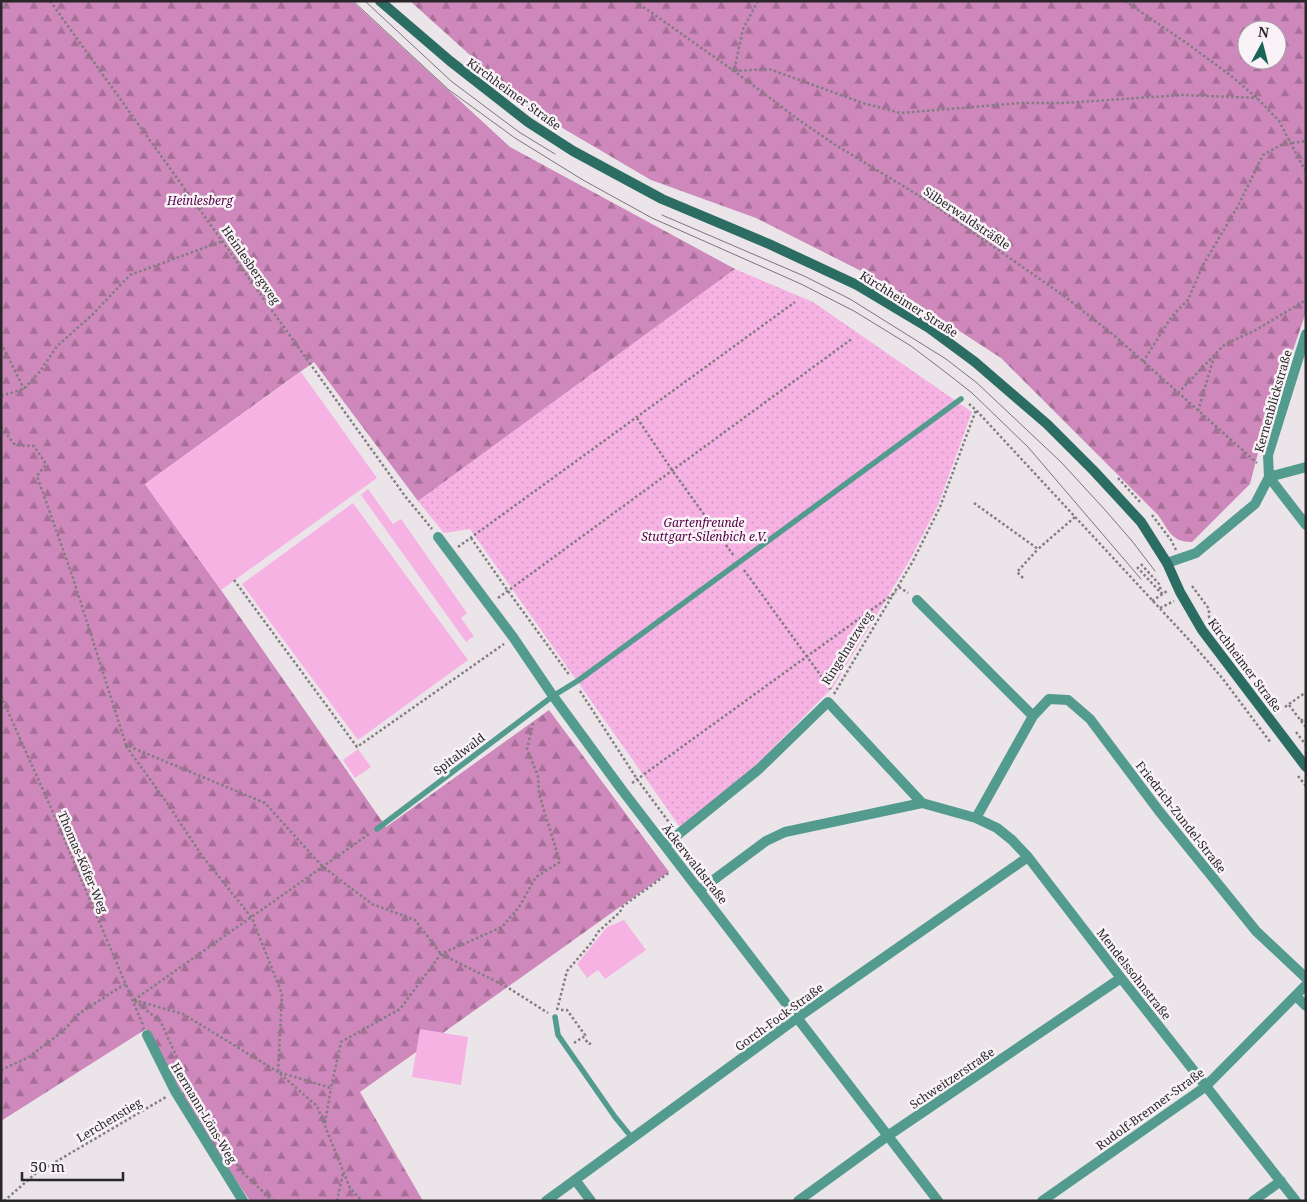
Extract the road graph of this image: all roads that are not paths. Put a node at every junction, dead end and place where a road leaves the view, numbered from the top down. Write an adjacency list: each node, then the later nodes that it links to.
1 (380, 1): 8 (main road, Kirchheimer Straße)
2 (1306, 334): 5 (street, Kernenblickstraße)
3 (961, 399): 10 (lane, Spitalwald)
4 (1306, 467): 5 (street)
5 (1269, 476): 6 (street); 8 (street)
6 (1306, 525)
7 (438, 537): 10 (street, Äckerwaldstraße)
8 (1167, 563): 12 (main road, Kirchheimer Straße)
9 (917, 600): 11 (street)
10 (553, 696): 15 (lane, Spitalwald); 16 (street, Äckerwaldstraße)
11 (1033, 716): 14 (street, Friedrich-Zundel-Straße); 20 (street, Friedrich-Zundel-Straße)
12 (1306, 767)
13 (922, 802): 14 (street, Mendelssohnstraße); 16 (street, Ringelnatzweg); 18 (street, Mendelssohnstraße)
14 (976, 818): 17 (street, Mendelssohnstraße)
15 (377, 829)
16 (665, 845): 18 (street, Äckerwaldstraße)
17 (1028, 857): 19 (street, Mendelssohnstraße); 25 (street, Gorch-Fock-Straße)
18 (700, 890): 25 (street, Äckerwaldstraße)
19 (1121, 978): 27 (street, Mendelssohnstraße); 28 (street, Schweitzerstraße)
20 (1306, 978)
21 (1306, 985): 22 (street, Rudolf-Brenner-Straße)
22 (1296, 996): 23 (street); 27 (street, Rudolf-Brenner-Straße)
23 (1306, 1006)
24 (555, 1017): 29 (lane)
25 (797, 1018): 28 (street, Äckerwaldstraße); 29 (street, Gorch-Fock-Straße)
26 (147, 1036): 32 (street, Hermann-Löns-Weg)
27 (1206, 1087): 31 (street, Mendelssohnstraße); 37 (street, Rudolf-Brenner-Straße)
28 (889, 1136): 35 (street, Schweitzerstraße); 36 (street, Äckerwaldstraße)
29 (633, 1139): 30 (street, Gorch-Fock-Straße)
30 (576, 1181): 33 (street, Gorch-Fock-Straße); 34 (street)
31 (1280, 1181): 38 (street); 39 (street, Mendelssohnstraße)
32 (243, 1201)
33 (546, 1201)
34 (591, 1201)
35 (798, 1201)
36 (938, 1201)
37 (1042, 1201)
38 (1253, 1201)
39 (1296, 1201)

